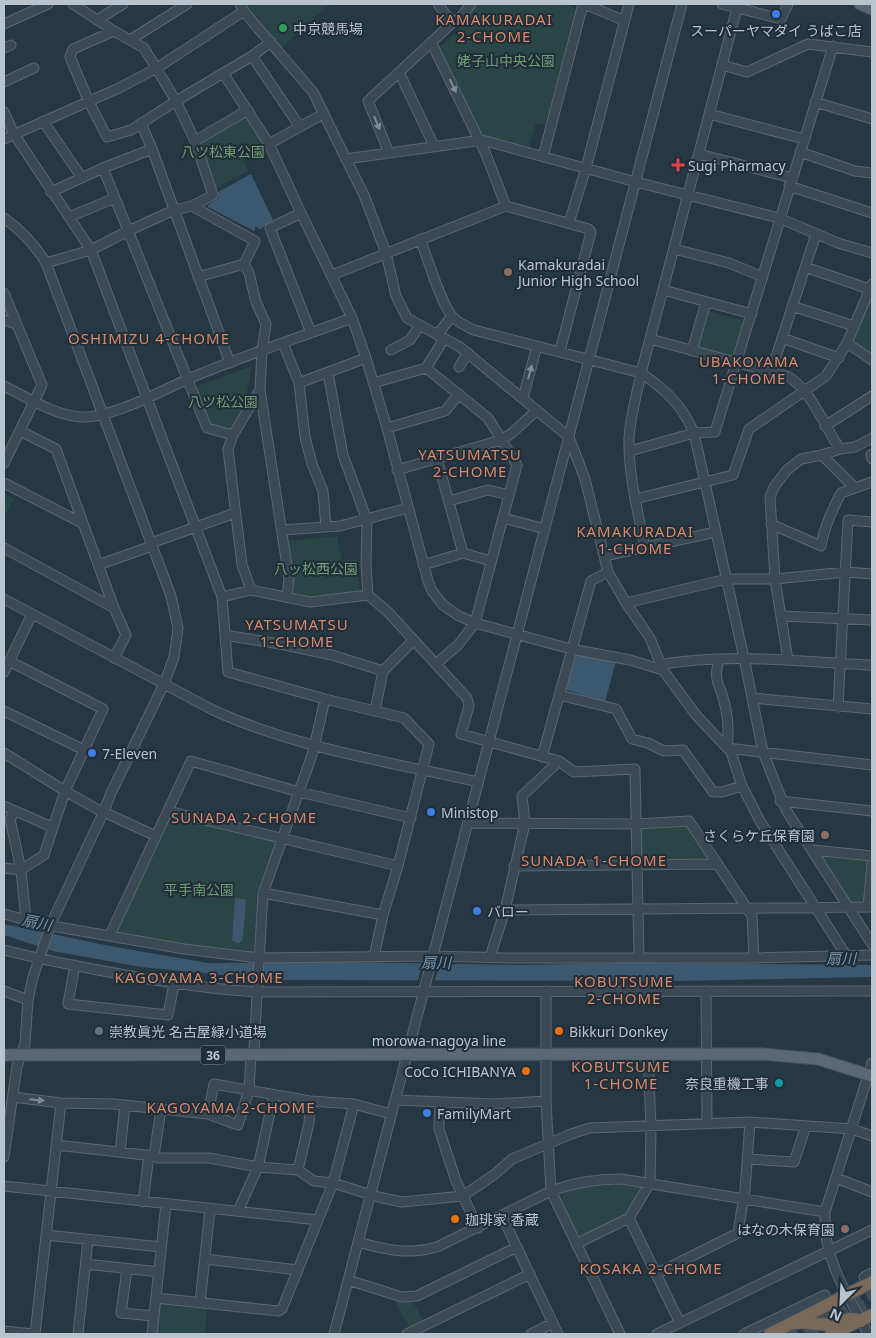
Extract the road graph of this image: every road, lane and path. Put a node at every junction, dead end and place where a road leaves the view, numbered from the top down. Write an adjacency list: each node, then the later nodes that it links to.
1 (48, 4): 20 (street)
2 (73, 4): 17 (street)
3 (123, 4): 17 (street)
4 (187, 4): 22 (street)
5 (240, 4): 16 (street)
6 (438, 4): 19 (street)
7 (471, 4): 19 (street)
8 (584, 4): 18 (street); 56 (street)
9 (629, 4): 18 (street)
10 (682, 4): 62 (street)
11 (722, 4): 14 (street)
12 (788, 4): 14 (street)
13 (860, 4): 15 (main road)
14 (737, 8): 28 (street)
15 (872, 9)
16 (245, 13): 23 (street); 30 (street)
17 (97, 20): 21 (street)
18 (623, 20): 59 (street)
19 (452, 23): 24 (street)
20 (4, 24)
21 (114, 32): 22 (street); 35 (street)
22 (130, 40): 30 (street)
23 (271, 42): 27 (street); 39 (street)
24 (431, 42): 31 (street); 48 (street, one-way to 48)
25 (833, 46): 26 (street); 28 (street); 36 (street)
26 (872, 52)
27 (252, 56): 32 (street); 44 (street)
28 (722, 66): 40 (street)
29 (34, 68): 33 (street)
30 (157, 68): 34 (street); 35 (street)
31 (399, 72): 51 (street); 54 (street, one-way to 54)
32 (223, 73): 34 (street); 37 (street)
33 (4, 82)
34 (176, 101): 43 (street); 49 (street)
35 (89, 102): 42 (street); 43 (street)
36 (815, 102): 41 (street); 46 (street)
37 (248, 110): 49 (street); 50 (street)
38 (4, 112): 45 (street)
39 (323, 114): 44 (street); 57 (street)
40 (709, 114): 46 (street); 55 (street)
41 (872, 119)
42 (43, 121): 45 (street); 61 (street)
43 (141, 123): 52 (street)
44 (300, 127): 50 (street)
45 (14, 134): 47 (street); 64 (street)
46 (804, 138): 53 (street)
47 (4, 139)
48 (478, 140): 51 (street); 56 (street); 68 (street)
49 (195, 141): 67 (street)
50 (269, 144): 70 (street)
51 (434, 146): 54 (street)
52 (152, 149): 58 (street); 69 (street)
53 (800, 152): 60 (street); 63 (street)
54 (389, 153): 57 (street)
55 (699, 154): 63 (street); 65 (street)
56 (543, 157): 59 (street)
57 (346, 159): 81 (street)
58 (103, 168): 61 (street); 66 (street)
59 (586, 168): 62 (street); 75 (street)
60 (872, 173)
61 (82, 178): 64 (street)
62 (636, 182): 65 (street); 115 (street)
63 (790, 182): 71 (street); 74 (street)
64 (51, 192): 72 (street)
65 (688, 195): 74 (street); 79 (street)
66 (115, 198): 72 (street); 76 (street)
67 (192, 206): 69 (street); 84 (street)
68 (506, 206): 75 (street); 78 (street)
69 (174, 210): 76 (street); 88 (street)
70 (301, 213): 86 (street); 101 (street)
71 (872, 213)
72 (69, 217): 80 (street)
73 (4, 218): 83 (street)
74 (779, 218): 77 (street); 87 (street)
75 (570, 223): 110 (street)
76 (128, 231): 80 (street); 124 (street)
77 (816, 234): 82 (street); 85 (street)
78 (420, 239): 81 (street); 95 (street)
79 (674, 249): 87 (street); 90 (street)
80 (91, 250): 83 (street); 132 (street)
81 (386, 253): 86 (street); 99 (street)
82 (872, 253)
83 (46, 263): 136 (street)
84 (244, 264): 88 (street); 108 (street)
85 (805, 267): 89 (street); 93 (street)
86 (332, 275): 96 (street)
87 (763, 276): 94 (street)
88 (198, 277): 117 (street)
89 (872, 288): 100 (street)
90 (663, 290): 92 (street); 104 (street)
91 (4, 293): 98 (street)
92 (706, 302): 94 (street); 111 (street)
93 (792, 306): 100 (street); 103 (street)
94 (752, 314): 118 (street)
95 (452, 316): 102 (street); 107 (street)
96 (352, 318): 101 (street); 113 (street)
97 (4, 320): 98 (street)
98 (16, 324): 134 (street)
99 (420, 325): 102 (street); 109 (street)
100 (854, 326): 106 (street)
101 (311, 333): 105 (street)
102 (441, 337): 112 (street); 120 (street)
103 (782, 338): 114 (street); 121 (street)
104 (650, 340): 111 (street); 123 (street)
105 (283, 343): 108 (street); 125 (street)
106 (847, 343): 114 (street); 116 (street)
107 (537, 346): 110 (street); 133 (street, one-way to 107)
108 (262, 350): 117 (street); 128 (street)
109 (392, 350)
110 (560, 351): 115 (street)
111 (692, 351): 118 (street)
112 (468, 354): 119 (street); 133 (street)
113 (366, 358): 122 (street); 126 (street)
114 (839, 358): 129 (street)
115 (589, 359): 123 (street); 142 (street)
116 (872, 360)
117 (230, 363): 124 (street)
118 (737, 363): 121 (street); 140 (street)
119 (459, 367)
120 (426, 368): 126 (street); 130 (street)
121 (771, 372): 129 (street)
122 (328, 373): 125 (street); 163 (street)
123 (641, 374): 140 (street); 146 (street)
124 (189, 379): 132 (street); 141 (street)
125 (298, 383): 167 (street)
126 (373, 383): 138 (street)
127 (4, 386): 134 (street)
128 (260, 390): 141 (street); 170 (street)
129 (805, 392): 137 (street); 153 (street)
130 (459, 394): 138 (street); 144 (street)
131 (872, 396): 137 (street)
132 (147, 398): 136 (street); 168 (street)
133 (523, 398): 135 (street)
134 (34, 401): 136 (street); 139 (street)
135 (537, 410): 142 (street); 144 (street)
136 (103, 414): 172 (street)
137 (825, 426): 145 (street)
138 (387, 428): 152 (street)
139 (20, 431): 151 (street); 165 (street)
140 (694, 433): 146 (street); 153 (street)
141 (233, 435): 161 (street)
142 (569, 437): 169 (street); 176 (street)
143 (872, 438): 145 (street)
144 (501, 440): 150 (street); 157 (street)
145 (840, 449): 148 (street)
146 (630, 451): 158 (street)
147 (872, 454): 149 (street)
148 (822, 455): 156 (street); 166 (street)
149 (872, 458)
150 (437, 459): 152 (street); 159 (street)
151 (4, 463)
152 (397, 470): 160 (street)
153 (705, 482): 158 (street); 171 (street)
154 (872, 482): 156 (street)
155 (4, 483): 165 (street)
156 (855, 488): 166 (street)
157 (509, 495): 159 (street); 162 (street)
158 (636, 499): 173 (street)
159 (448, 501): 175 (street)
160 (408, 508): 163 (street); 178 (street)
161 (235, 514): 168 (street); 185 (street)
162 (503, 518): 169 (street); 177 (street)
163 (367, 520): 167 (street); 186 (street)
164 (872, 522): 181 (street)
165 (82, 523): 179 (street)
166 (771, 524): 184 (street)
167 (326, 527): 170 (street)
168 (196, 528): 172 (street); 188 (street)
169 (545, 529): 198 (street)
170 (282, 530): 187 (street)
171 (716, 532): 173 (street); 183 (street)
172 (152, 544): 179 (street); 212 (street)
173 (645, 547): 176 (street)
174 (4, 548): 191 (street)
175 (463, 553): 177 (street); 178 (street)
176 (604, 556): 180 (street)
177 (492, 561): 196 (street)
178 (423, 564): 196 (street)
179 (98, 565): 191 (street)
180 (608, 572): 190 (street); 200 (street)
181 (846, 572): 182 (street); 184 (street); 194 (street)
182 (872, 574)
183 (727, 579): 184 (street); 190 (street); 202 (street)
184 (775, 579): 193 (street)
185 (251, 590): 187 (street); 188 (street)
186 (368, 595): 187 (street); 199 (street)
187 (287, 597)
188 (222, 598): 197 (street)
189 (4, 599): 192 (street)
190 (626, 602): 209 (street)
191 (114, 608): 201 (street)
192 (32, 614): 201 (street); 205 (street)
193 (781, 616): 194 (street); 204 (street)
194 (844, 619): 195 (street); 206 (street)
195 (872, 620)
196 (475, 622): 198 (street); 207 (street)
197 (225, 635): 210 (street); 215 (street)
198 (517, 635): 200 (street); 220 (street)
199 (414, 640): 207 (street); 210 (street)
200 (571, 649): 209 (street); 213 (street)
201 (114, 658): 212 (street)
202 (744, 658): 203 (street); 204 (street); 214 (street)
203 (719, 659): 209 (street); 222 (street)
204 (788, 660): 206 (street)
205 (9, 661): 211 (street); 223 (street)
206 (840, 663): 208 (street); 216 (street)
207 (436, 664): 220 (street)
208 (872, 665)
209 (661, 668): 222 (street)
210 (383, 671): 219 (street)
211 (4, 672)
212 (164, 684): 221 (street); 239 (street)
213 (559, 694): 226 (street); 231 (street)
214 (752, 698): 216 (street); 224 (street)
215 (325, 699): 219 (street); 221 (street)
216 (838, 707): 217 (street)
217 (872, 709)
218 (4, 711): 223 (street)
219 (375, 711): 229 (street)
220 (489, 742): 226 (street); 230 (street)
221 (314, 745): 229 (street); 233 (street)
222 (729, 748): 224 (street); 231 (street)
223 (84, 750): 232 (street)
224 (763, 752): 228 (street); 234 (street)
225 (4, 753): 232 (street)
226 (542, 757): 227 (street)
227 (559, 761): 242 (street); 243 (street)
228 (872, 765)
229 (423, 770): 230 (street); 240 (street)
230 (478, 782): 241 (street)
231 (742, 786): 259 (street)
232 (65, 791): 239 (street); 244 (street)
233 (299, 792): 237 (street); 240 (street); 246 (street)
234 (780, 800): 238 (street); 247 (street)
235 (4, 806): 236 (street)
236 (15, 811): 244 (street); 255 (street)
237 (168, 811): 245 (street); 246 (street)
238 (872, 811)
239 (104, 812): 245 (street); 266 (street)
240 (411, 818): 251 (street)
241 (468, 823): 242 (street); 277 (street)
242 (525, 823): 243 (street); 252 (street)
243 (637, 824): 249 (street); 253 (street)
244 (52, 827): 255 (street)
245 (156, 836): 267 (street)
246 (282, 839): 251 (street); 256 (street)
247 (813, 850): 248 (street); 260 (street)
248 (872, 856)
249 (718, 864): 253 (street); 257 (street)
250 (872, 864): 258 (street)
251 (398, 866): 264 (street)
252 (514, 866): 253 (street); 262 (street)
253 (637, 866): 261 (street)
254 (4, 868): 255 (street)
255 (21, 870): 265 (street)
256 (263, 893): 264 (street); 278 (street)
257 (746, 907): 259 (street); 261 (street); 276 (street)
258 (870, 907): 260 (street)
259 (817, 908): 260 (street); 273 (street)
260 (850, 908): 268 (street)
261 (638, 909): 262 (street); 275 (street)
262 (504, 910): 274 (street)
263 (4, 914): 265 (street)
264 (383, 915): 272 (street)
265 (26, 920): 266 (street)
266 (49, 929): 267 (street); 270 (street)
267 (110, 935): 278 (street)
268 (872, 944)
269 (4, 950): 270 (street)
270 (40, 955): 279 (street); 287 (street)
271 (872, 955): 273 (street)
272 (374, 956): 277 (street); 278 (street)
273 (846, 956): 276 (street)
274 (490, 957): 275 (street); 277 (street)
275 (639, 958): 276 (street)
276 (754, 958)
277 (433, 959): 282 (street)
278 (259, 960): 281 (street)
279 (75, 965): 280 (street); 280 (street)
280 (174, 984): 281 (street)
281 (258, 988): 282 (street); 291 (street)
282 (425, 988): 284 (street); 292 (street)
283 (4, 991): 287 (street)
284 (546, 991): 285 (street); 289 (street)
285 (706, 991): 286 (street); 293 (street)
286 (872, 991)
287 (28, 1000): 290 (street)
288 (4, 1050): 290 (main road, morowa-nagoya line / 36)
289 (546, 1051): 292 (main road, morowa-nagoya line / 36); 293 (main road, morowa-nagoya line / 36); 294 (main road, morowa-nagoya line / 36); 302 (street)
290 (22, 1052): 291 (main road, morowa-nagoya line / 36); 295 (main road, morowa-nagoya line / 36); 299 (street)
291 (252, 1052): 292 (main road, morowa-nagoya line / 36); 297 (street)
292 (407, 1052): 300 (street)
293 (706, 1052): 294 (main road, morowa-nagoya line / 36); 296 (main road, morowa-nagoya line / 36); 311 (street)
294 (648, 1054): 312 (street)
295 (4, 1055)
296 (871, 1070): 315 (street)
297 (249, 1090): 298 (street); 308 (street); 308 (street)
298 (274, 1095): 301 (street); 323 (street)
299 (13, 1097): 303 (street, one-way to 303); 314 (street)
300 (395, 1100): 304 (street); 309 (street)
301 (310, 1101): 305 (street); 324 (street)
302 (546, 1101): 304 (street); 317 (street)
303 (61, 1102): 306 (street); 318 (street)
304 (440, 1103): 333 (street)
305 (354, 1104): 309 (street); 326 (street)
306 (125, 1105): 307 (street); 319 (street)
307 (161, 1109): 308 (street); 320 (street)
308 (208, 1114)
309 (391, 1114): 332 (street)
310 (750, 1122): 311 (street); 313 (street); 322 (street)
311 (707, 1124): 312 (street)
312 (650, 1126): 317 (street); 327 (street)
313 (806, 1126): 315 (street); 322 (street)
314 (5, 1127): 321 (street)
315 (852, 1129): 316 (street); 325 (street)
316 (872, 1136)
317 (549, 1144): 330 (street); 333 (street)
318 (56, 1145): 319 (street); 329 (street)
319 (120, 1152): 320 (street)
320 (152, 1156): 323 (street); 335 (street)
321 (4, 1157)
322 (748, 1159): 334 (street)
323 (258, 1167): 324 (street); 338 (street)
324 (298, 1170): 326 (street)
325 (836, 1178): 331 (street); 339 (street)
326 (333, 1183): 332 (street); 342 (street)
327 (650, 1183): 330 (street); 334 (street); 341 (street)
328 (4, 1186): 329 (street)
329 (51, 1191): 335 (street); 345 (street)
330 (551, 1191): 340 (street); 348 (street)
331 (872, 1192)
332 (371, 1195): 333 (street); 347 (street)
333 (463, 1196): 343 (street)
334 (744, 1199): 339 (street); 358 (street)
335 (143, 1202): 336 (street)
336 (166, 1204): 337 (street); 349 (street)
337 (210, 1209): 338 (street); 352 (street)
338 (238, 1212): 342 (street)
339 (825, 1212): 351 (street)
340 (502, 1216): 343 (street); 350 (street)
341 (629, 1218): 348 (street); 358 (street)
342 (318, 1220): 355 (street)
343 (478, 1228): 347 (street)
344 (872, 1230): 351 (street)
345 (46, 1235): 346 (street); 372 (street)
346 (88, 1240): 349 (street); 353 (street)
347 (358, 1242): 360 (street)
348 (576, 1244): 379 (street)
349 (161, 1247): 356 (street)
350 (517, 1247): 357 (street); 360 (street)
351 (829, 1251): 362 (street); 369 (street)
352 (204, 1259): 355 (street); 365 (street)
353 (86, 1264): 354 (street); 373 (street)
354 (127, 1268): 356 (street); 366 (street)
355 (298, 1270): 365 (street)
356 (158, 1272): 364 (street)
357 (530, 1274): 368 (street); 376 (street)
358 (656, 1274): 369 (street)
359 (870, 1277): 362 (highway)
360 (348, 1280): 375 (street)
361 (872, 1290): 362 (highway)
362 (847, 1294): 367 (street); 370 (highway)
363 (825, 1295): 381 (street)
364 (156, 1298): 365 (street); 366 (street)
365 (200, 1303)
366 (154, 1316): 374 (street)
367 (867, 1318): 370 (highway); 383 (highway); 384 (street)
368 (553, 1323): 377 (street); 378 (street)
369 (680, 1323): 380 (street)
370 (790, 1324): 382 (highway)
371 (4, 1331): 372 (street)
372 (34, 1334)
373 (78, 1334)
374 (152, 1334)
375 (334, 1334)
376 (407, 1334)
377 (530, 1334)
378 (558, 1334)
379 (620, 1334)
380 (657, 1334)
381 (744, 1334)
382 (770, 1334)
383 (831, 1334)
384 (868, 1334)

